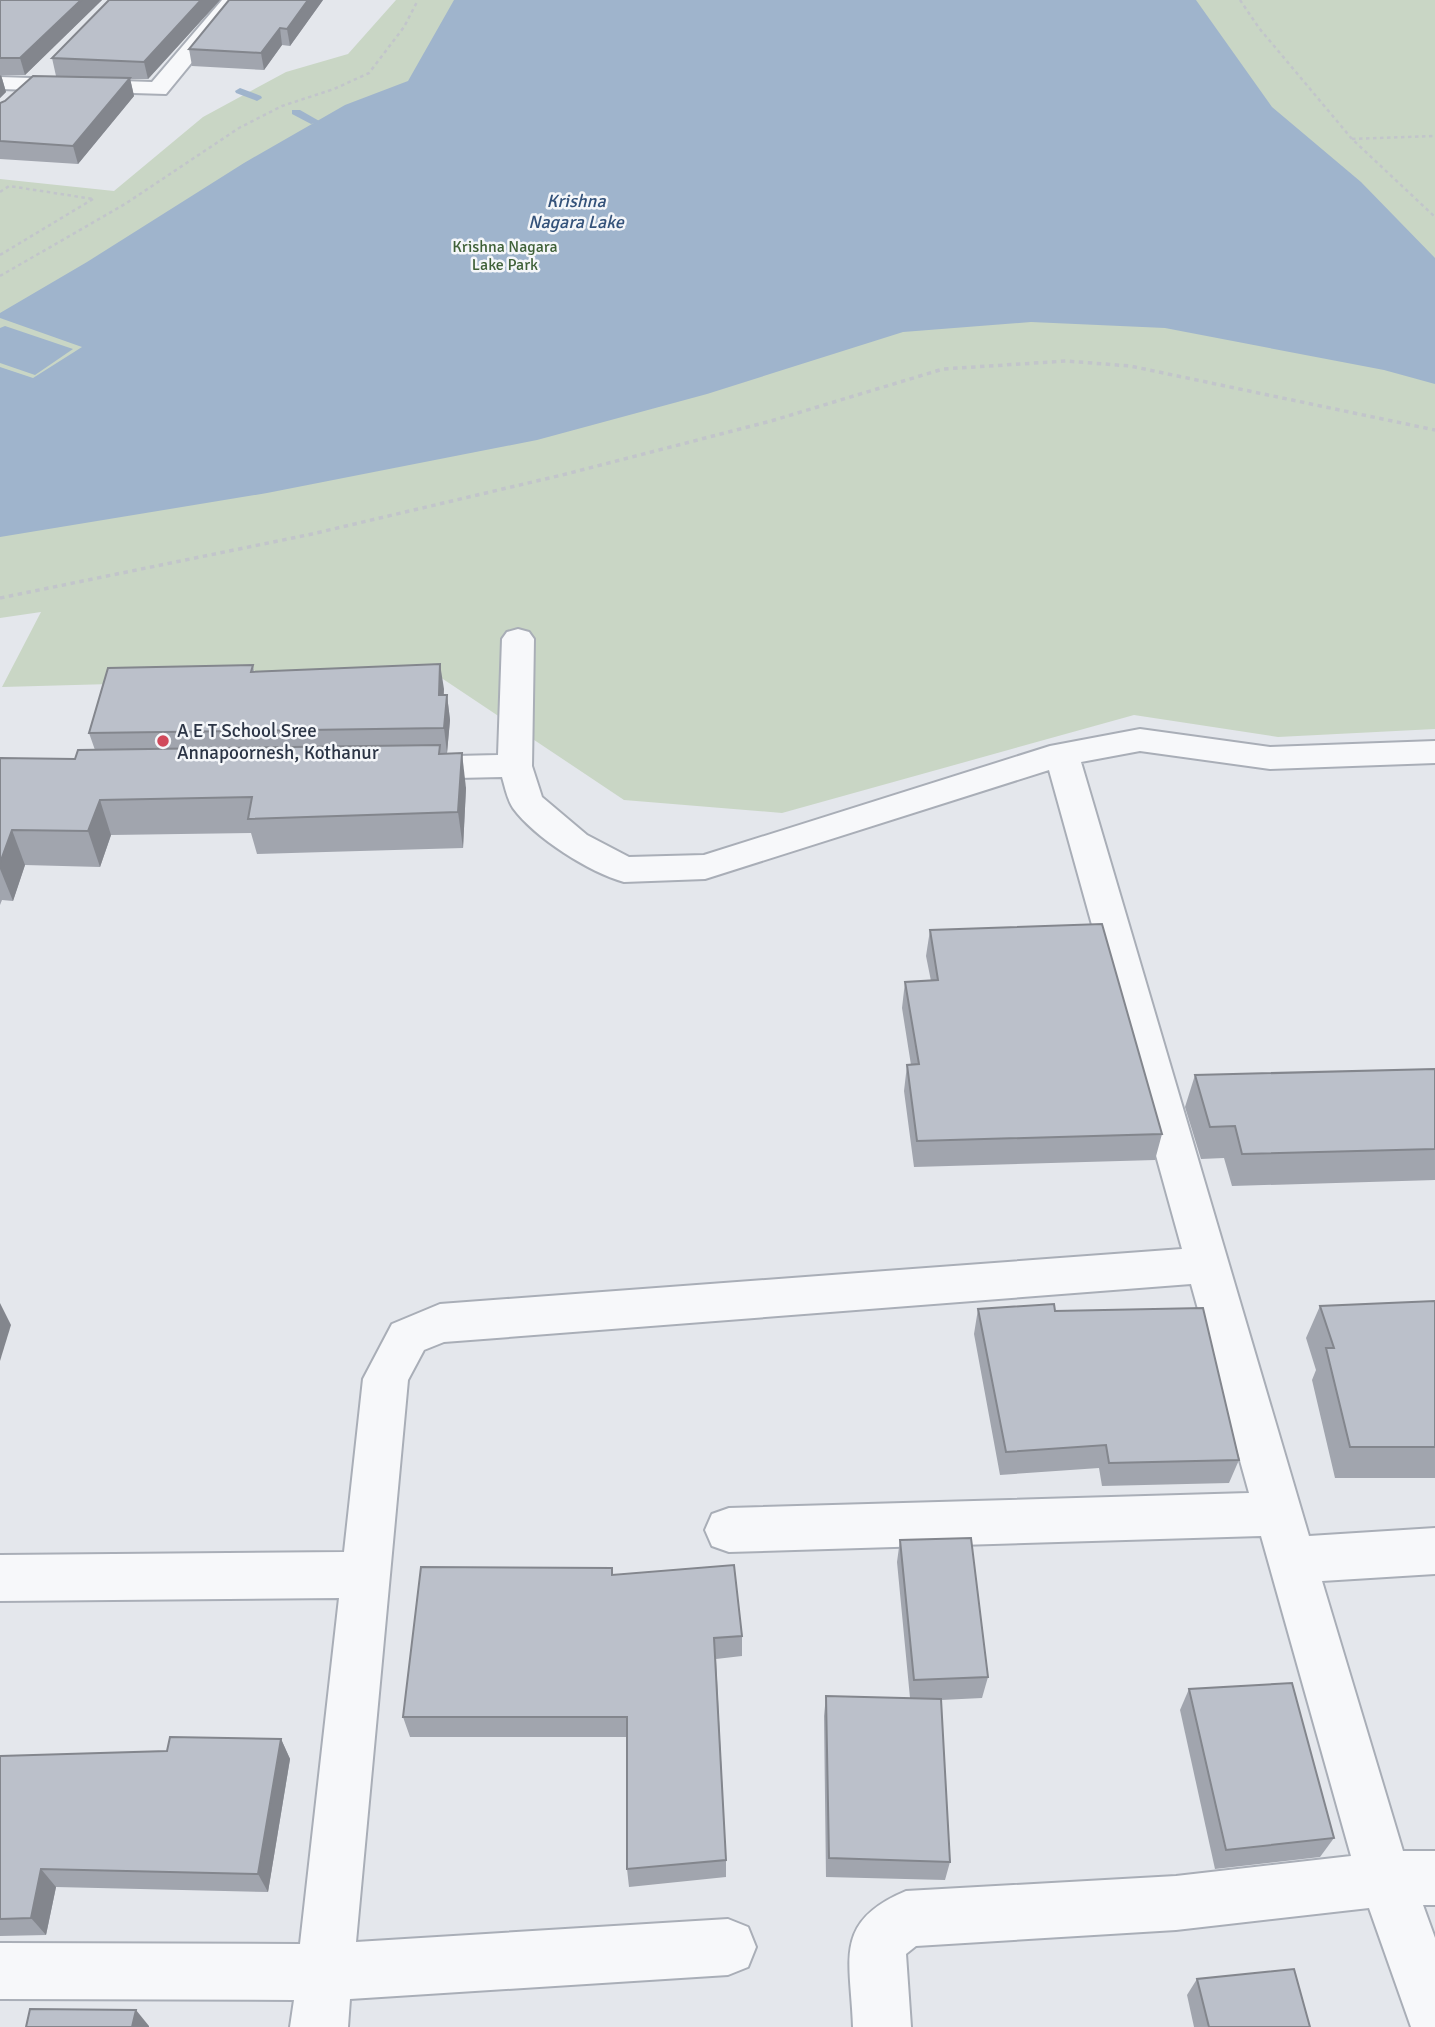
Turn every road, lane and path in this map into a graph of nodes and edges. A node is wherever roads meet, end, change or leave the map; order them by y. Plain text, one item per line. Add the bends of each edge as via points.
1 (233, 0) edge
2 (418, 0) edge
3 (1240, 0) edge
4 (51, 65) dead end
5 (0, 83) edge
6 (32, 84) junction
7 (8, 105) edge
8 (1435, 136) edge
9 (1352, 139) junction
10 (0, 192) edge
11 (1435, 217) edge
12 (0, 249) edge
13 (6, 251) junction
14 (0, 255) edge
15 (0, 276) edge
16 (1435, 430) edge
17 (0, 598) edge
18 (518, 639) dead end
19 (1062, 754) junction
20 (1432, 759) edge
21 (515, 766) junction
22 (376, 768) edge
23 (1209, 1265) junction
24 (1279, 1514) junction
25 (729, 1530) dead end
26 (1435, 1551) edge
27 (1292, 1560) junction
28 (366, 1575) junction
29 (0, 1578) edge
30 (1410, 1879) edge
31 (728, 1947) dead end
32 (0, 1971) edge
33 (326, 1972) junction
34 (1435, 2016) edge
35 (319, 2027) edge
36 (882, 2027) edge

1 - 6 street via 158,89
2 - 15 path via 369,73 282,106 239,128 125,204
3 - 9 path
4 - 6 street
5 - 6 street
6 - 7 street
8 - 9 path
9 - 11 path
10 - 13 path via 9,186 93,199
12 - 13 path
13 - 14 path
16 - 17 path via 1130,366 1066,360 943,369 771,421 562,475 312,534
18 - 21 street
19 - 20 street via 1140,740 1270,758
19 - 21 street via 705,867 624,870 574,844 527,802
19 - 23 street
21 - 22 street
23 - 24 street
23 - 28 street via 440,1323 408,1337 386,1379
24 - 25 street
24 - 27 street
26 - 27 street
27 - 30 street via 1366,1821
28 - 29 street
28 - 33 street
30 - 34 street
30 - 36 street via 1176,1903 906,1919 878,1941
31 - 33 street
32 - 33 street
33 - 35 street

